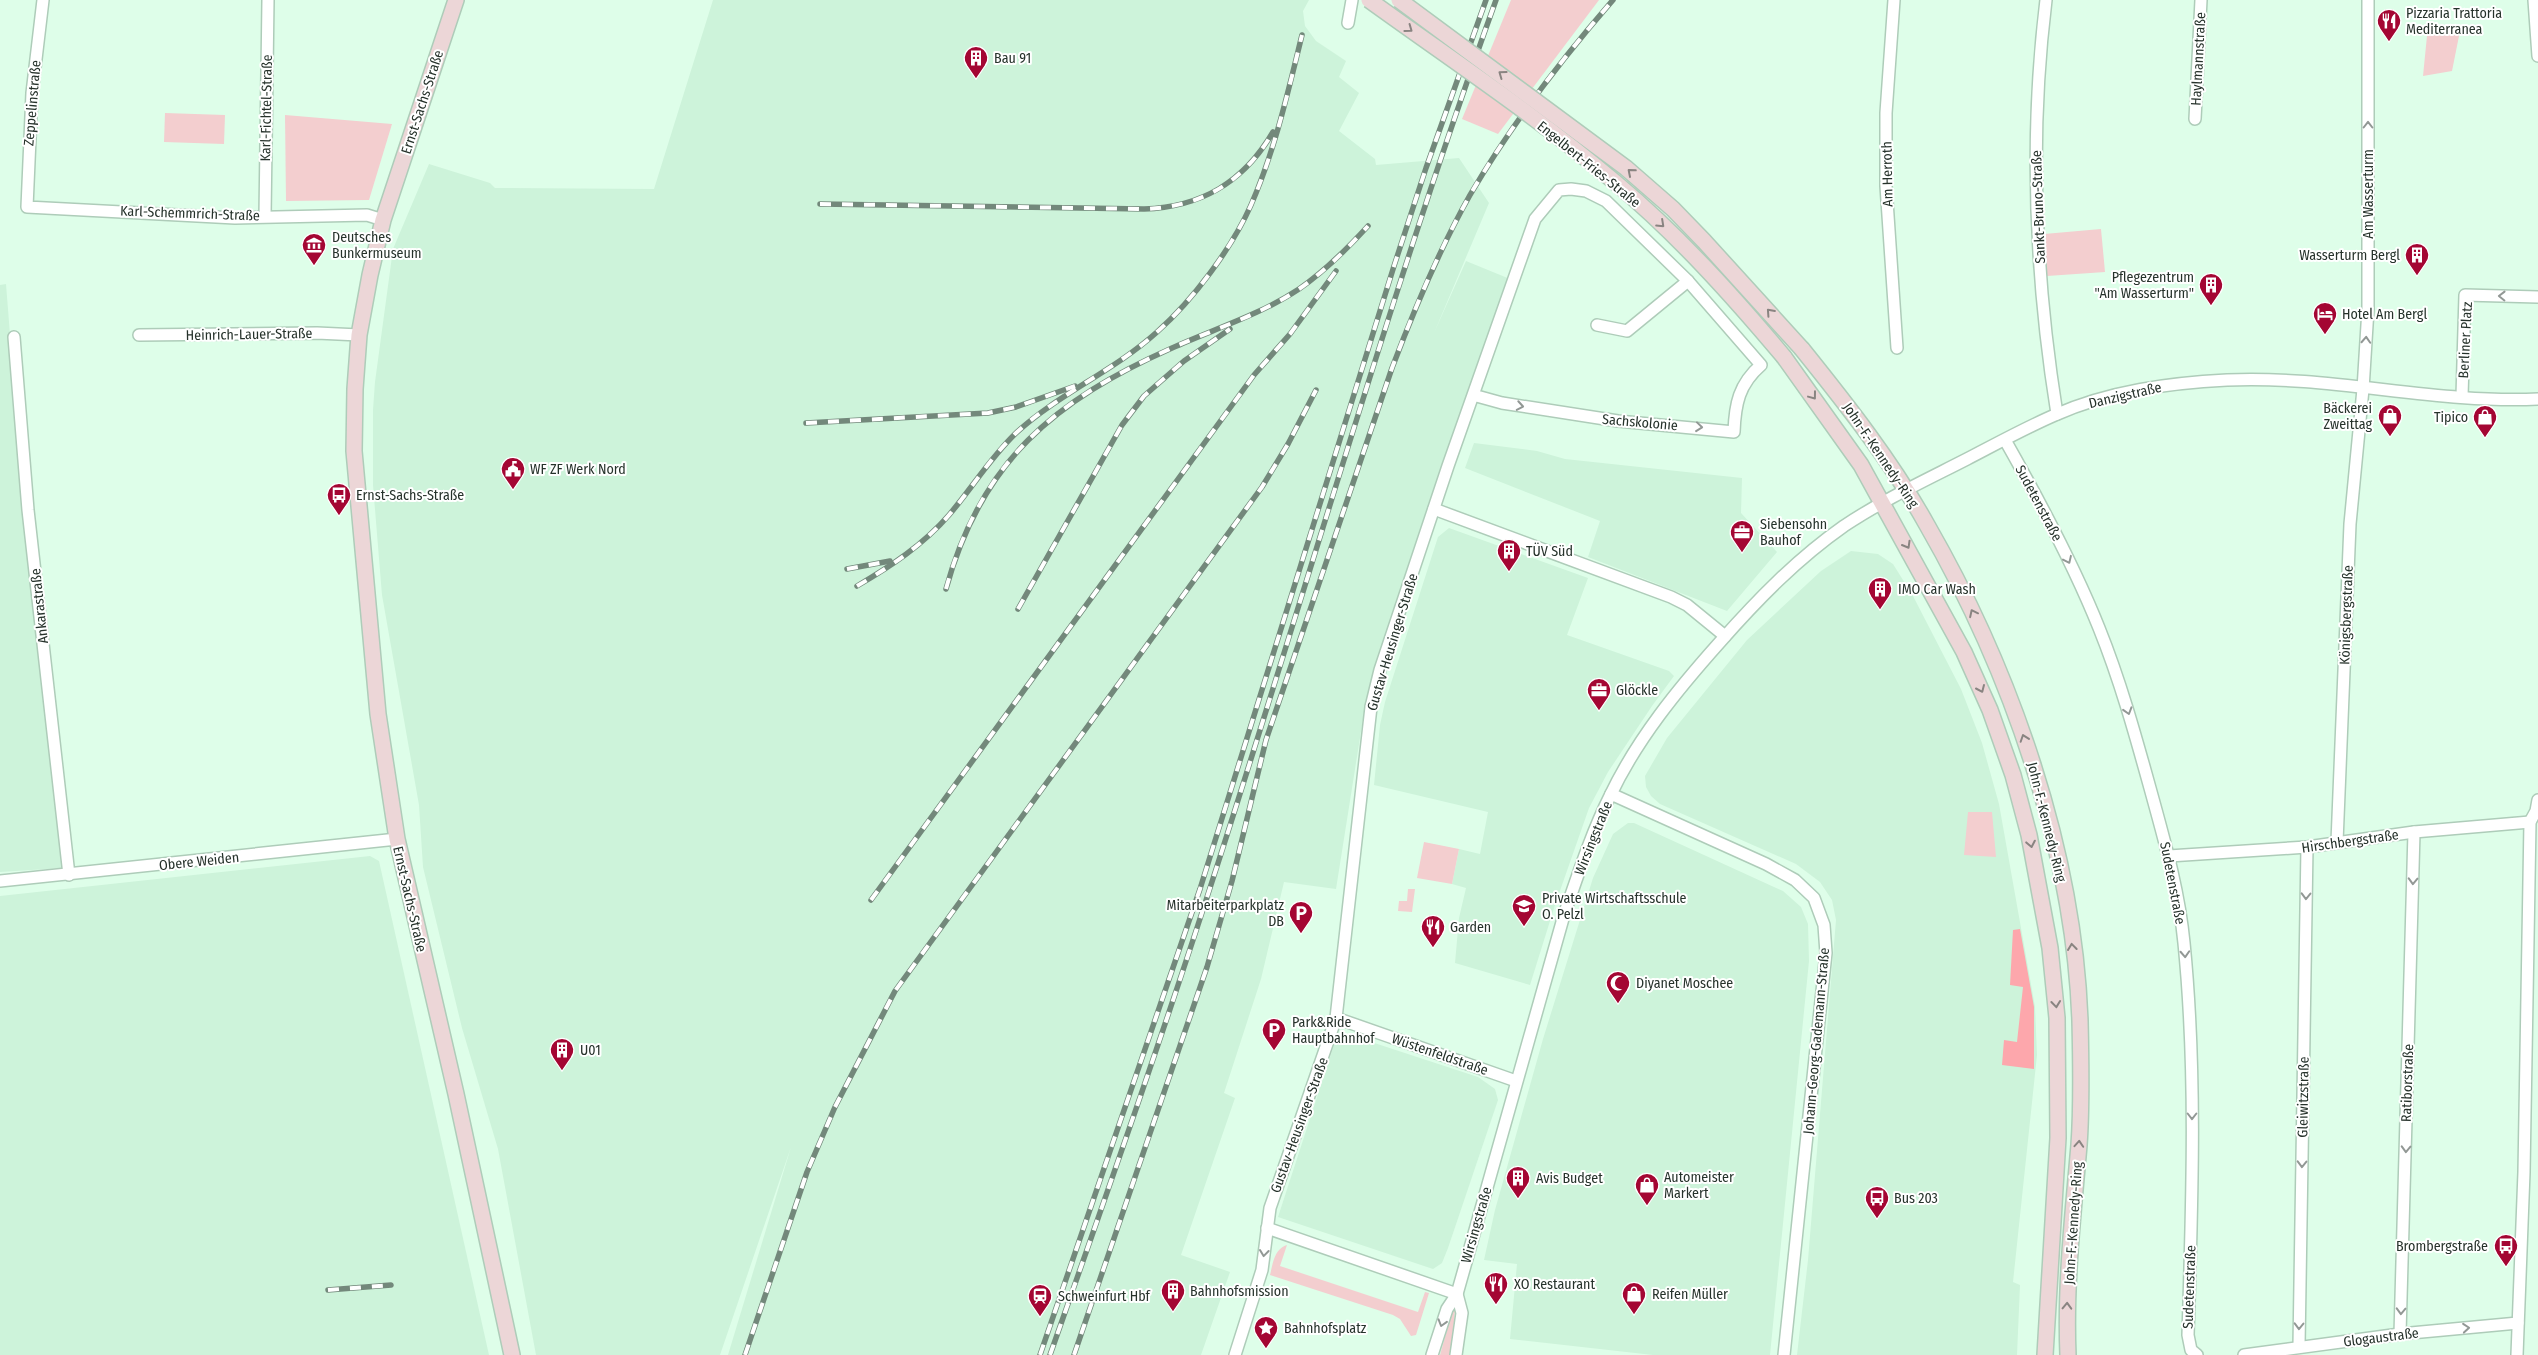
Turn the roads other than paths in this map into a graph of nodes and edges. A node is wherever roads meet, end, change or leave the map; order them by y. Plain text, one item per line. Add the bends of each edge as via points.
1 (43, 0) edge
2 (268, 0) edge
3 (456, 0) edge
4 (1352, 0) edge
5 (1369, 0) edge
6 (1399, 0) edge
7 (1894, 0) edge
8 (2046, 0) edge
9 (2201, 0) edge
10 (2368, 0) edge
11 (2534, 0) edge
12 (1348, 23) dead end
13 (2538, 56) edge
14 (2195, 119) dead end
15 (27, 207) joint
16 (265, 216) junction
17 (383, 220) junction
18 (1688, 281) junction
19 (2538, 296) edge
20 (1597, 325) dead end
21 (140, 335) dead end
22 (359, 335) junction
23 (14, 337) dead end
24 (1897, 348) dead end
25 (1802, 349) joint
26 (1784, 357) joint
27 (2364, 389) junction
28 (1473, 395) junction
29 (2462, 396) junction
30 (2538, 399) edge
31 (2057, 414) junction
32 (2005, 440) junction
33 (1906, 490) junction
34 (1883, 503) junction
35 (1434, 509) junction
36 (1725, 636) junction
37 (1611, 794) junction
38 (2537, 807) edge
39 (2530, 822) junction
40 (2414, 832) junction
41 (397, 840) junction
42 (2337, 842) junction
43 (2307, 847) junction
44 (2169, 856) junction
45 (69, 874) junction
46 (0, 881) edge
47 (1336, 1018) junction
48 (1516, 1081) junction
49 (1267, 1228) junction
50 (1457, 1294) junction
51 (2518, 1323) junction
52 (2400, 1334) junction
53 (2299, 1346) junction
54 (512, 1355) edge
55 (1235, 1355) edge
56 (1432, 1355) edge
57 (1456, 1355) edge
58 (1784, 1355) edge
59 (2044, 1355) edge
60 (2068, 1355) edge
61 (2197, 1355) edge
62 (2244, 1355) edge
63 (2516, 1355) edge

1 - 15 street, Zeppelinstraße via 32,93
2 - 16 street, Karl-Fichtel-Straße
3 - 17 main road, Ernst-Sachs-Straße
4 - 12 street
5 -> 26 main road, Engelbert-Fries-Straße, bridge via 1616,183 1690,251
25 -> 6 main road, Engelbert-Fries-Straße, bridge via 1673,209 1626,168
7 - 24 street, Am Herroth via 1887,95 1886,186
8 - 31 street, Sankt-Bruno-Straße via 2035,152 2041,280
9 - 14 street, Haylmannstraße
27 -> 10 street, Am Wasserturm via 2368,288
11 - 13 street
15 - 16 street, Karl-Schemmrich-Straße via 235,218
16 - 17 street, Karl-Schemmrich-Straße via 367,215
17 - 22 main road, Ernst-Sachs-Straße
18 - 20 street via 1627,331
18 - 28 street, Gustav-Heusinger-Straße via 1606,201 1586,191 1559,190 1535,219
28 -> 18 street, Sachskolonie via 1502,403 1618,421 1734,432 1735,404 1740,389 1761,366
19 -> 29 street, Berliner Platz via 2465,295
21 - 22 street, Heinrich-Lauer-Straße
22 - 41 main road, Ernst-Sachs-Straße via 354,451 378,714
23 - 45 street, Ankarastraße via 28,510
25 - 33 main road, John-F.-Kennedy-Ring via 1846,403
26 -> 34 main road, John-F.-Kennedy-Ring via 1861,465
27 - 29 street, Berliner Platz
27 - 31 street, Danzigstraße via 2228,380 2148,388
27 - 42 street, Königsbergstraße via 2350,524
28 - 35 street, Gustav-Heusinger-Straße
29 - 30 street, Berliner Platz
31 - 32 street, Danzigstraße
32 - 33 street, Danzigstraße
32 -> 44 street, Sudetenstraße via 2043,508 2099,627 2128,709
33 - 34 street, Wirsingstraße
60 -> 33 main road, John-F.-Kennedy-Ring via 2067,1295 2081,1078 2080,1017 2063,885 2049,820 2030,757 1994,657 1949,566
34 - 36 street, Wirsingstraße via 1844,526 1804,556
34 -> 59 main road, John-F.-Kennedy-Ring via 1960,644 1990,710 2013,775 2041,895 2058,1018 2059,1077
35 - 36 street via 1671,597 1687,605
35 - 47 street, Gustav-Heusinger-Straße via 1380,670 1371,707
36 - 37 street, Wirsingstraße via 1660,715
37 - 48 street, Wirsingstraße via 1564,915
37 - 58 street, Johann-Georg-Gademann-Straße via 1795,880 1814,898 1824,925 1826,953
38 - 39 street
39 - 40 street, Hirschbergstraße
39 - 51 street via 2530,946
40 - 42 street, Hirschbergstraße
40 -> 52 street, Ratiborstraße
41 - 45 street, Obere Weiden
41 - 54 main road, Ernst-Sachs-Straße
42 - 43 street, Hirschbergstraße
43 - 44 street, Hirschbergstraße
43 -> 53 street, Gleiwitzstraße
44 -> 61 street, Sudetenstraße via 2184,943 2192,1077 2188,1335 2191,1350
45 - 46 street, Obere Weiden
47 - 48 street, Wüstenfeldstraße
47 - 49 street, Gustav-Heusinger-Straße via 1274,1195
48 - 50 street, Wirsingstraße
49 - 50 street
49 -> 55 street via 1260,1276
50 -> 56 street via 1447,1309
50 - 57 street via 1462,1313
52 -> 51 street, Glogaustraße
51 - 63 street
52 - 53 street, Glogaustraße
53 - 62 street, Glogaustraße

